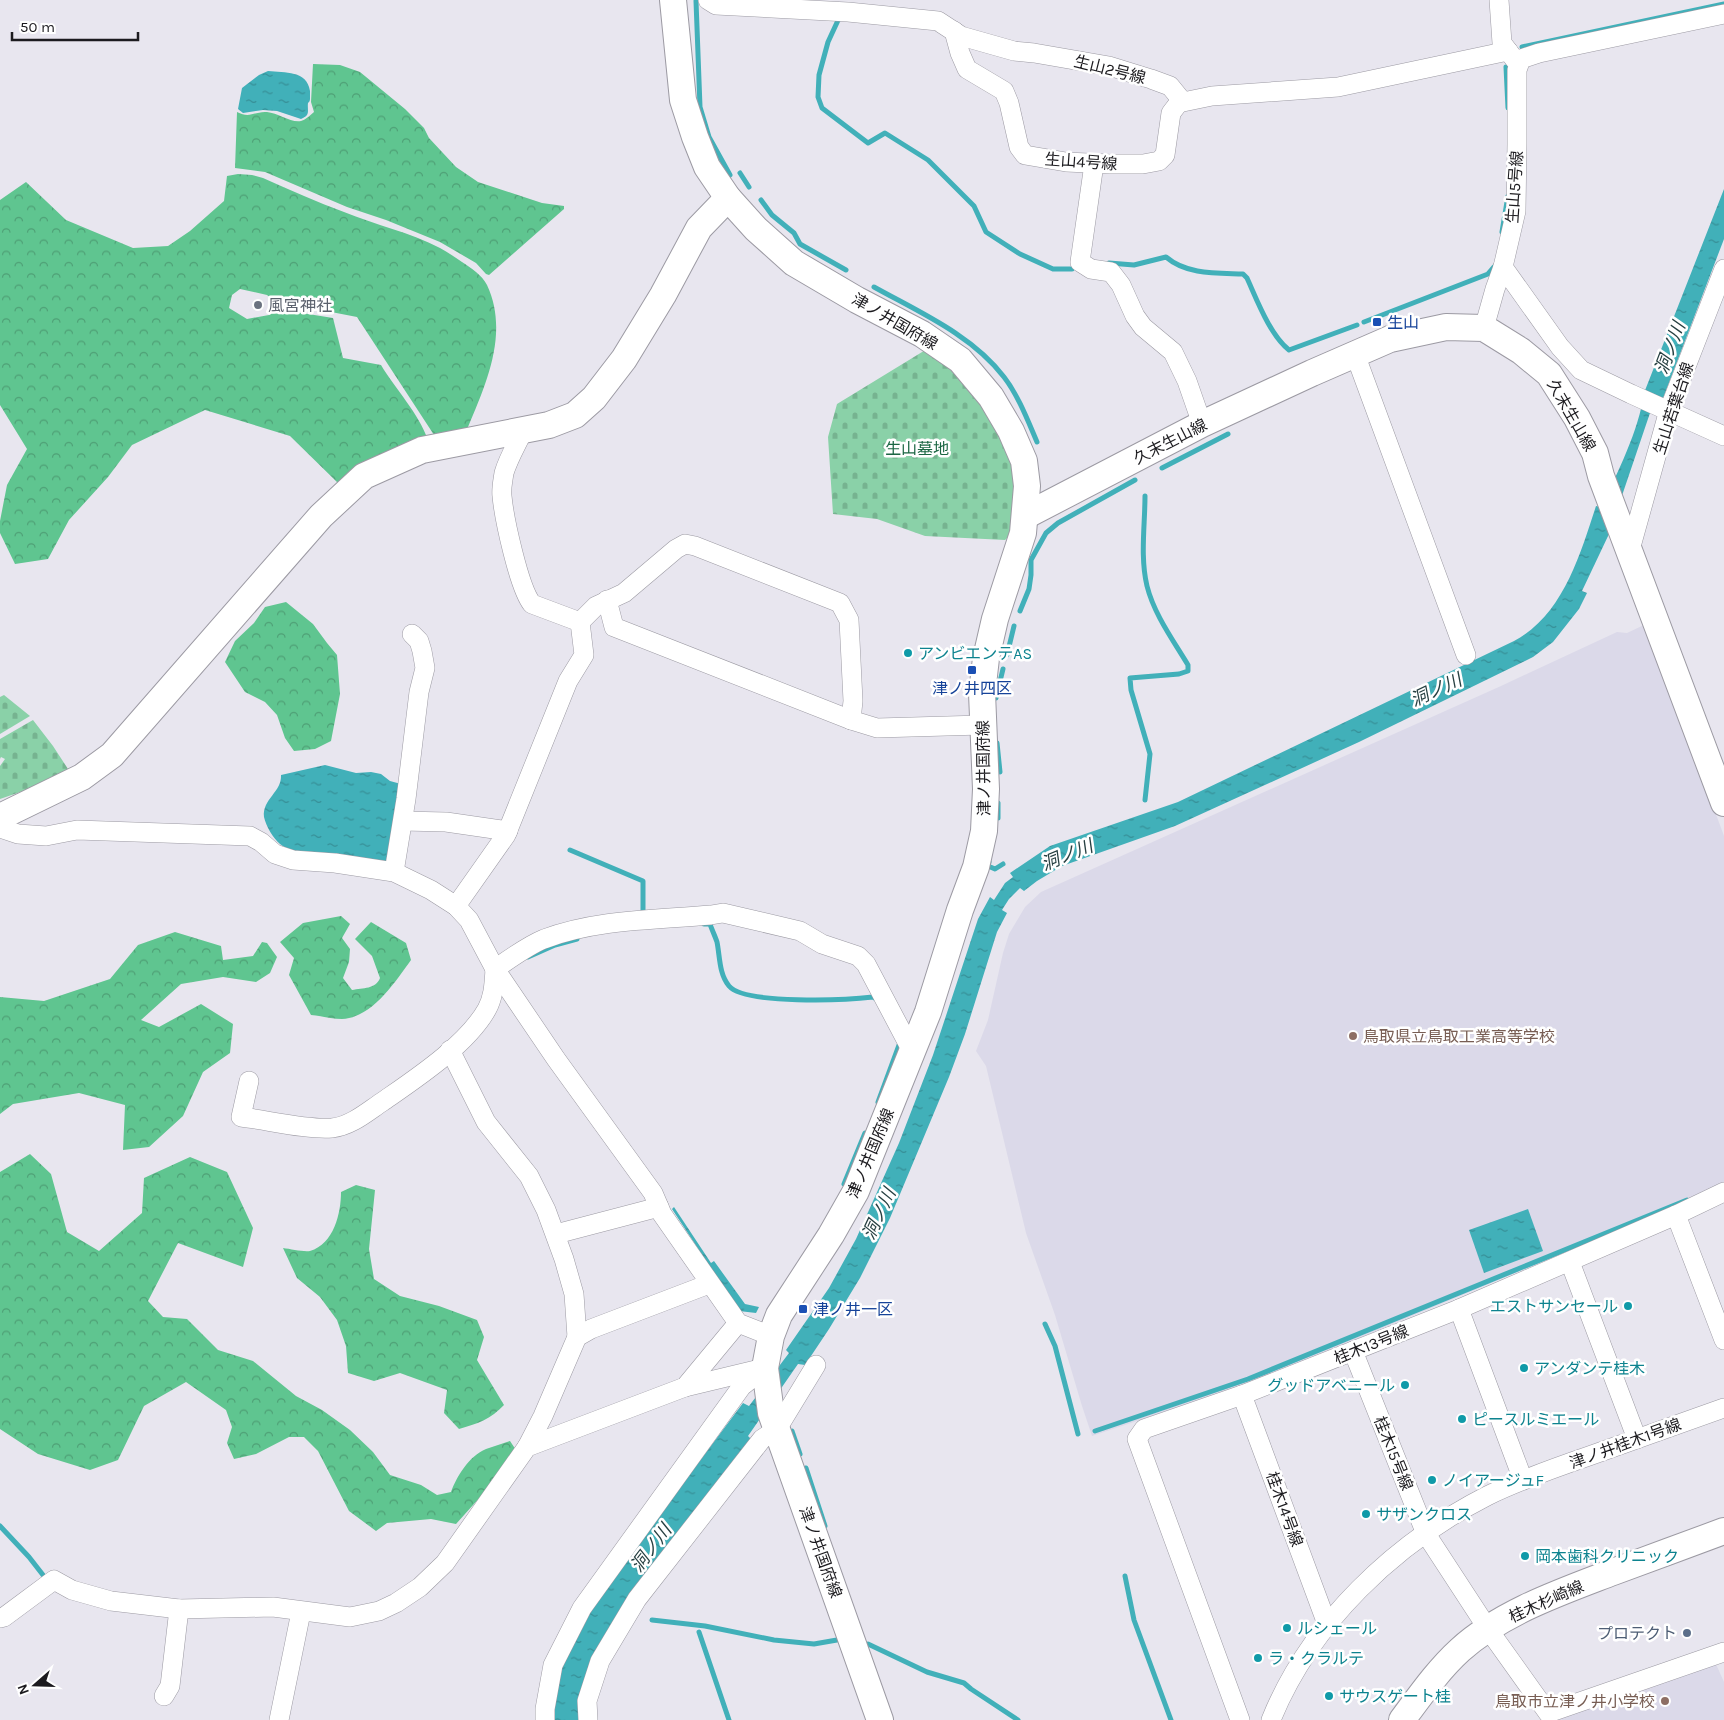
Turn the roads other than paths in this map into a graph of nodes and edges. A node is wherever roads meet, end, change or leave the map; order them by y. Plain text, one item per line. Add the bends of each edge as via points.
1 (673, 0) edge
2 (708, 0) edge
3 (1499, 0) edge
4 (1724, 14) edge
5 (954, 31) junction
6 (1514, 58) junction
7 (1181, 100) junction
8 (1094, 164) junction
9 (728, 198) junction
10 (1503, 267) junction
11 (1724, 269) edge
12 (1484, 328) junction
13 (1356, 354) junction
14 (1669, 410) junction
15 (1202, 424) junction
16 (523, 430) junction
17 (1724, 436) edge
18 (1025, 516) junction
19 (1630, 550) junction
20 (607, 600) junction
21 (580, 622) junction
22 (412, 634) dead end
23 (1466, 655) dead end
24 (851, 720) junction
25 (982, 725) junction
26 (1717, 762) edge
27 (1724, 803) edge
28 (0, 817) edge
29 (402, 821) junction
30 (0, 828) edge
31 (508, 831) junction
32 (394, 872) junction
33 (456, 906) junction
34 (495, 969) junction
35 (450, 1050) junction
36 (912, 1051) junction
37 (249, 1081) dead end
38 (1724, 1192) edge
39 (659, 1207) junction
40 (1676, 1215) junction
41 (556, 1234) junction
42 (1570, 1262) junction
43 (710, 1284) junction
44 (1718, 1307) edge
45 (1459, 1309) junction
46 (738, 1323) junction
47 (577, 1337) junction
48 (1724, 1340) edge
49 (1353, 1350) junction
50 (768, 1354) junction
51 (816, 1365) dead end
52 (685, 1387) junction
53 (1242, 1395) junction
54 (1724, 1408) edge
55 (774, 1421) junction
56 (1637, 1439) junction
57 (527, 1448) junction
58 (1523, 1480) junction
59 (1724, 1531) edge
60 (1426, 1534) junction
61 (179, 1610) junction
62 (300, 1612) junction
63 (0, 1618) edge
64 (1327, 1624) junction
65 (1488, 1629) junction
66 (1722, 1657) edge
67 (164, 1696) dead end
68 (279, 1720) edge
69 (545, 1720) edge
70 (588, 1720) edge
71 (880, 1720) edge
72 (1240, 1720) edge
73 (1271, 1720) edge
74 (1402, 1720) edge

1 - 9 street, 津ノ井国府線 via 684,100 707,167
2 - 5 street, 生山2号線 via 716,6 848,12 938,21
3 - 6 street via 1502,43
4 - 6 street
5 - 7 street, 生山2号線 via 961,36 1014,51 1110,66 1170,86
5 - 8 street, 生山4号線 via 967,68 1004,91 1019,146 1025,155
6 - 7 street via 1338,87
6 - 10 street, 生山5号線 via 1518,144 1516,211
7 - 8 street, 生山4号線 via 1171,113 1165,155 1159,161
8 - 15 street via 1080,262 1092,269 1112,272 1143,327 1173,352
9 - 16 street via 699,228 624,359 594,398 575,414 549,425
9 - 18 street, 津ノ井国府線 via 794,264 922,334 960,360 991,396 1024,461 1027,486
10 - 12 street, 生山5号線
10 - 14 street via 1560,347 1581,370
11 - 14 street, 生山若葉台線
12 - 13 street, 久末生山線 via 1446,327 1390,339
12 - 19 street, 久末生山線 via 1521,351 1549,374 1595,453
13 - 15 street, 久末生山線
13 - 23 street
14 - 17 street
14 - 19 street, 生山若葉台線
15 - 18 street, 久末生山線
16 - 21 street via 505,472 502,495 518,593 532,604
16 - 28 street via 422,450 364,476 321,516 112,755 82,777
18 - 25 street, 津ノ井国府線 via 1023,533 986,658
19 - 26 street, 久末生山線
20 - 21 street
20 - 24 street via 614,627
20 - 24 street via 624,593 685,544 756,568 840,603 849,620
21 - 31 street via 584,655 568,681
22 - 29 street via 419,642 425,668
24 - 25 street via 877,728
25 - 36 street, 津ノ井国府線 via 986,789 984,831 976,867
26 - 27 street, 久末生山線
29 - 31 street via 446,822
29 - 32 street
30 - 32 street via 18,834 46,836 77,830 250,836 274,854 293,860
31 - 33 street
32 - 33 street
33 - 34 street via 469,920
34 - 35 street via 493,995 486,1010 474,1028
34 - 36 street via 542,940 578,929 723,912 800,931 822,944 858,956 866,964
34 - 39 street via 653,1193
35 - 37 street via 411,1082 355,1120 333,1128 241,1117
35 - 41 street via 486,1122 529,1176
36 - 50 street, 津ノ井国府線 via 856,1191 779,1315
38 - 40 street, 桂木13号線
39 - 41 street
39 - 43 street
40 - 42 street, 桂木13号線
40 - 44 street
41 - 47 street via 574,1294
42 - 45 street, 桂木13号線
42 - 56 street
43 - 46 street
43 - 47 street
44 - 48 street
45 - 49 street, 桂木13号線
45 - 58 street
46 - 50 street
46 - 52 street
47 - 57 street
49 - 53 street, 桂木13号線
49 - 60 street, 桂木15号線
50 - 52 street
50 - 55 street, 津ノ井国府線
50 - 69 street via 582,1608 552,1665
51 - 55 street
52 - 57 street
53 - 64 street, 桂木14号線
53 - 72 street, 桂木13号線 via 1144,1428 1137,1438
54 - 56 street, 津ノ井桂木1号線
55 - 70 street via 637,1599 600,1661 587,1701
55 - 71 street, 津ノ井国府線
56 - 58 street, 津ノ井桂木1号線
57 - 62 street via 445,1563 420,1587 379,1611 350,1617
58 - 60 street, 津ノ井桂木1号線 via 1486,1497
59 - 65 street, 桂木杉崎線 via 1577,1586
60 - 64 street, 津ノ井桂木1号線 via 1359,1589
60 - 65 street, 桂木15号線
61 - 62 street via 273,1607
61 - 63 street via 111,1601 72,1590 54,1580
61 - 67 street via 170,1686
62 - 68 street
64 - 73 street, 津ノ井桂木1号線 via 1301,1661
65 - 66 street, 桂木15号線 via 1548,1713
65 - 74 street, 桂木杉崎線 via 1460,1650 1428,1684

